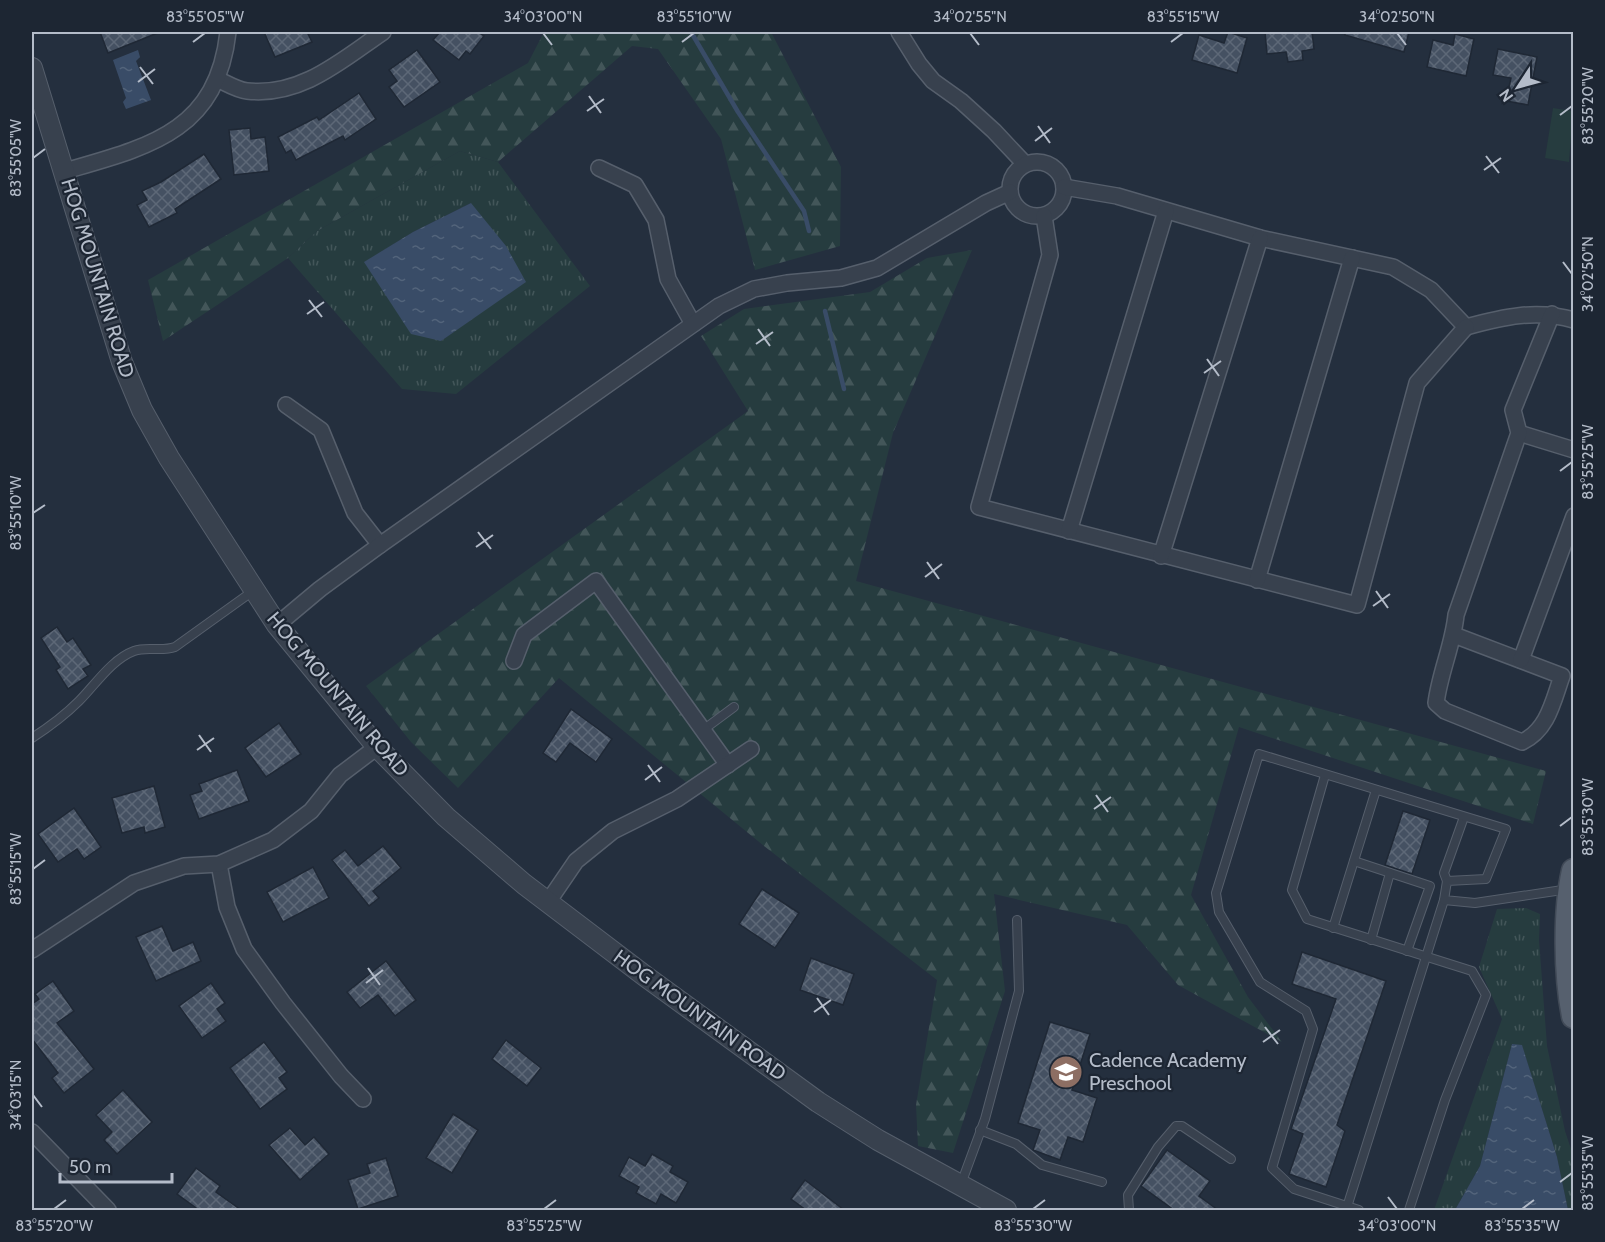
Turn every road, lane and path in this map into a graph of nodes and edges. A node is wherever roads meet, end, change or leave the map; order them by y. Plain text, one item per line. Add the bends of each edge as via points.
1 (228, 32) edge
2 (383, 32) edge
3 (899, 32) edge
4 (32, 68) edge
5 (217, 79) junction
6 (1025, 165) junction
7 (599, 168) dead end
8 (65, 171) junction
9 (1064, 187) junction
10 (1010, 192) junction
11 (1166, 211) junction
12 (1044, 216) junction
13 (1260, 238) junction
14 (1352, 258) junction
15 (1552, 314) junction
16 (1574, 320) edge
17 (693, 324) junction
18 (1466, 327) junction
19 (286, 405) dead end
20 (1519, 433) junction
21 (1574, 450) edge
22 (1574, 516) edge
23 (1069, 531) junction
24 (380, 545) junction
25 (1161, 556) junction
26 (1257, 580) junction
27 (254, 590) junction
28 (277, 625) junction
29 (1454, 635) junction
30 (1521, 660) junction
31 (514, 661) dead end
32 (734, 707) dead end
33 (703, 730) junction
34 (32, 738) edge
35 (377, 747) junction
36 (751, 749) dead end
37 (728, 765) junction
38 (1325, 775) junction
39 (1377, 790) junction
40 (1464, 817) junction
41 (1354, 861) junction
42 (219, 864) junction
43 (1390, 873) junction
44 (1572, 880) edge
45 (1448, 882) junction
46 (1430, 886) junction
47 (1445, 895) junction
48 (548, 902) junction
49 (1017, 920) dead end
50 (1333, 928) junction
51 (1371, 940) junction
52 (32, 951) edge
53 (1407, 951) junction
54 (1425, 957) junction
55 (1574, 1016) edge
56 (363, 1099) dead end
57 (980, 1131) junction
58 (32, 1132) edge
59 (1231, 1159) dead end
60 (1102, 1182) dead end
61 (960, 1185) junction
62 (1347, 1206) junction
63 (108, 1210) edge
64 (1006, 1210) edge
65 (1129, 1210) edge
66 (1359, 1210) edge
67 (1409, 1210) edge

1 - 5 street
2 - 5 street via 326,72 286,89 245,91
3 - 6 street via 933,81 962,101
4 - 8 street, HOG MOUNTAIN ROAD
5 - 8 street via 196,110 160,141
6 - 9 street via 1046,163 1060,174
6 - 10 street via 1014,173
7 - 17 street via 635,185 656,220 668,279
8 - 27 street, HOG MOUNTAIN ROAD via 122,362 142,411
9 - 11 street via 1117,196
9 - 12 street via 1062,201
10 - 12 street via 1022,213
10 - 17 street via 877,268 841,278 754,289
11 - 13 street
11 - 23 street
12 - 23 street via 1050,255 979,507
13 - 14 street
13 - 25 street
14 - 18 street via 1393,267 1431,290
14 - 26 street
15 - 16 street
15 - 18 street via 1514,315
15 - 20 street via 1513,410
17 - 24 street
18 - 26 street via 1417,383 1357,605
19 - 24 street via 321,430 355,513
20 - 21 street
20 - 29 street via 1456,615
22 - 30 street
23 - 25 street
24 - 28 street
25 - 26 street
27 - 28 street, HOG MOUNTAIN ROAD
27 - 34 lane via 175,647 165,651 135,650 122,658 81,699
28 - 35 street, HOG MOUNTAIN ROAD
29 - 30 street
29 - 30 street via 1439,676 1436,703 1445,711 1522,742 1543,727 1562,676
31 - 33 street via 524,635 596,581
32 - 33 lane
33 - 37 street
35 - 42 street via 340,775 310,811 273,840
35 - 48 street, HOG MOUNTAIN ROAD via 446,817
36 - 37 street
37 - 48 street via 677,799 613,831 576,861
38 - 39 lane
38 - 50 lane via 1292,890 1307,920
38 - 62 lane via 1259,754 1216,893 1219,912 1260,982 1306,1011 1313,1029 1272,1168 1294,1189
39 - 40 lane
39 - 41 lane
40 - 45 lane via 1444,873
40 - 45 lane via 1506,830 1486,879
41 - 43 lane
41 - 50 lane
42 - 52 street via 184,866 134,883
42 - 56 street via 227,907 244,949
43 - 46 lane
43 - 51 lane
44 - 47 lane via 1475,903
44 - 55 main road via 1569,991
45 - 47 lane
46 - 47 lane
46 - 53 lane
47 - 54 lane
48 - 61 street, HOG MOUNTAIN ROAD via 818,1102
49 - 57 lane via 1019,991
50 - 51 lane
51 - 53 lane
53 - 54 lane
54 - 62 lane
54 - 67 lane via 1472,971 1486,994 1445,1100
57 - 60 lane via 1016,1144 1042,1165
57 - 61 lane
58 - 63 street
59 - 65 lane via 1182,1126 1176,1126 1128,1195
61 - 64 street, HOG MOUNTAIN ROAD
62 - 66 lane

